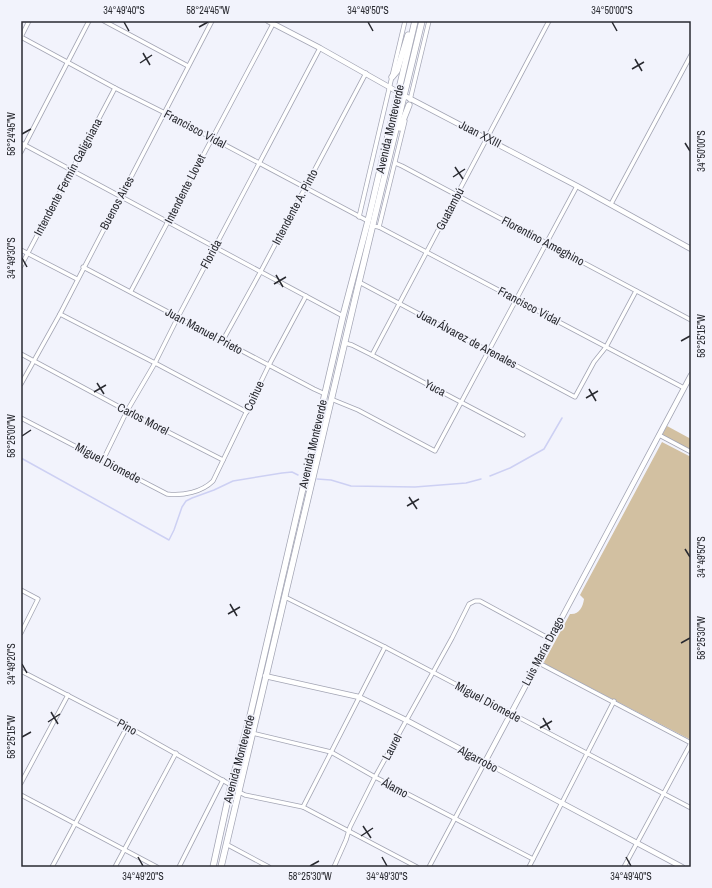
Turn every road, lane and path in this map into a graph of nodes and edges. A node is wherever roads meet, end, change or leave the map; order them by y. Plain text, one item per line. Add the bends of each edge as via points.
1 (29, 21) edge
2 (89, 21) edge
3 (104, 21) edge
4 (212, 21) edge
5 (268, 21) edge
6 (405, 21) edge
7 (415, 21) edge
8 (422, 21) edge
9 (429, 21) edge
10 (549, 21) edge
11 (273, 24) junction
12 (413, 28) junction
13 (21, 37) edge
14 (320, 48) junction
15 (691, 54) edge
16 (68, 62) junction
17 (188, 66) junction
18 (366, 73) junction
19 (392, 77) junction
20 (390, 87) junction
21 (115, 88) junction
22 (398, 92) junction
23 (408, 97) junction
24 (409, 105) junction
25 (165, 113) junction
26 (212, 138) junction
27 (488, 138) junction
28 (23, 144) edge
29 (391, 150) junction
30 (21, 152) edge
31 (259, 163) junction
32 (395, 163) junction
33 (72, 170) junction
34 (577, 186) junction
35 (305, 188) junction
36 (457, 195) junction
37 (120, 196) junction
38 (611, 204) junction
39 (359, 217) junction
40 (368, 221) junction
41 (168, 222) junction
42 (373, 226) junction
43 (379, 227) junction
44 (547, 242) junction
45 (215, 247) junction
46 (691, 249) edge
47 (21, 250) edge
48 (427, 252) junction
49 (28, 254) junction
50 (21, 266) edge
51 (83, 267) junction
52 (262, 271) junction
53 (77, 279) junction
54 (359, 282) junction
55 (131, 291) junction
56 (636, 291) junction
57 (306, 296) junction
58 (516, 300) junction
59 (400, 304) junction
60 (60, 314) junction
61 (343, 316) junction
62 (178, 317) junction
63 (691, 320) edge
64 (223, 340) junction
65 (345, 343) junction
66 (606, 347) junction
67 (489, 350) junction
68 (21, 354) edge
69 (372, 355) junction
70 (34, 361) junction
71 (155, 363) junction
72 (269, 365) junction
73 (691, 375) edge
74 (21, 384) edge
75 (684, 388) junction
76 (325, 394) junction
77 (331, 399) junction
78 (461, 402) junction
79 (127, 411) junction
80 (247, 412) junction
81 (21, 418) edge
82 (523, 435) dead end
83 (659, 435) junction
84 (691, 452) edge
85 (103, 460) junction
86 (223, 460) junction
87 (198, 491) joint
88 (21, 590) edge
89 (285, 597) junction
90 (22, 631) edge
91 (550, 639) junction
92 (384, 647) junction
93 (538, 662) junction
94 (21, 671) edge
95 (432, 672) junction
96 (265, 676) junction
97 (68, 695) junction
98 (359, 697) junction
99 (614, 702) junction
100 (510, 714) junction
101 (406, 720) junction
102 (127, 727) junction
103 (252, 733) junction
104 (691, 743) edge
105 (331, 752) junction
106 (176, 753) junction
107 (587, 753) junction
108 (485, 762) junction
109 (375, 777) junction
110 (223, 780) junction
111 (21, 783) edge
112 (231, 785) junction
113 (239, 792) junction
114 (664, 794) junction
115 (21, 796) edge
116 (560, 803) junction
117 (303, 807) junction
118 (691, 808) edge
119 (455, 819) junction
120 (75, 824) junction
121 (349, 832) junction
122 (637, 843) junction
123 (226, 844) junction
124 (124, 850) junction
125 (533, 859) junction
126 (52, 867) edge
127 (115, 867) edge
128 (157, 867) edge
129 (179, 867) edge
130 (213, 867) edge
131 (221, 867) edge
132 (269, 867) edge
133 (334, 867) edge
134 (417, 867) edge
135 (429, 867) edge
136 (529, 867) edge
137 (624, 867) edge
138 (682, 867) edge

1 - 13 street
2 - 16 street
3 - 17 street
4 - 17 street, Buenos Aires
5 - 11 street, Juan XXIII
6 - 19 street, Avenida Monteverde
7 - 12 main road, Avenida Monteverde
8 - 23 main road, Avenida Monteverde
9 - 23 street
10 - 27 street, Guatambú
11 - 14 street, Juan XXIII
11 - 26 street, Intendente Llovet
12 - 19 main road via 397,71
12 - 22 main road, Avenida Monteverde
13 - 16 street, Francisco Vidal
14 - 18 street, Juan XXIII
14 - 31 street, Florida
15 - 38 street
16 - 21 street, Francisco Vidal
16 - 28 street
17 - 25 street, Buenos Aires
18 - 20 street, Juan XXIII
18 - 35 street, Intendente A. Pinto
19 - 20 street, Avenida Monteverde
20 - 22 street, Juan XXIII
20 - 39 street, Avenida Monteverde
21 - 25 street, Francisco Vidal
21 - 33 street, Intendente Fermín Galigniana
22 - 23 street, Juan XXIII
22 - 40 main road, Avenida Monteverde
23 - 24 street
23 - 27 street, Juan XXIII
23 - 29 main road, Avenida Monteverde
24 - 29 main road
24 - 32 street
25 - 26 street, Francisco Vidal
25 - 37 street, Buenos Aires
26 - 31 street, Francisco Vidal
26 - 41 street, Intendente Llovet
27 - 34 street, Juan XXIII
27 - 36 street, Guatambú
28 - 30 street
28 - 33 street
29 - 42 main road, Avenida Monteverde
31 - 35 street, Francisco Vidal
31 - 45 street, Florida
32 - 36 street, Florentino Ameghino
32 - 43 street
33 - 37 street
33 - 49 street, Intendente Fermín Galigniana
34 - 38 street, Juan XXIII
34 - 44 street
35 - 39 street, Francisco Vidal
35 - 52 street, Intendente A. Pinto
36 - 44 street, Florentino Ameghino
36 - 48 street, Guatambú
37 - 41 street
37 - 51 street, Buenos Aires
38 - 46 street, Juan XXIII
39 - 40 street, Francisco Vidal
40 - 61 main road, Avenida Monteverde
41 - 45 street
41 - 55 street, Intendente Llovet
42 - 43 street, Francisco Vidal
42 - 54 main road, Avenida Monteverde
43 - 48 street, Francisco Vidal
44 - 56 street, Florentino Ameghino
44 - 58 street
45 - 52 street
45 - 62 street, Florida
47 - 49 street
48 - 58 street, Francisco Vidal
48 - 59 street, Guatambú
49 - 50 street, Intendente Fermín Galigniana
49 - 53 street
51 - 53 street, Buenos Aires
51 - 55 street, Juan Manuel Prieto
52 - 57 street
52 - 64 street, Intendente A. Pinto
53 - 60 street, Buenos Aires
54 - 59 street, Juan Álvarez de Arenales
54 - 65 main road, Avenida Monteverde
55 - 62 street, Juan Manuel Prieto
56 - 63 street, Florentino Ameghino
56 - 66 street
57 - 61 street
57 - 72 street, Coihue
58 - 66 street, Francisco Vidal
58 - 67 street
59 - 67 street, Juan Álvarez de Arenales
59 - 69 street, Guatambú
60 - 70 street, Buenos Aires
60 - 71 street
61 - 76 main road, Avenida Monteverde
62 - 64 street, Juan Manuel Prieto
62 - 71 street, Florida
64 - 72 street, Juan Manuel Prieto
65 - 69 street, Yuca
65 - 77 main road, Avenida Monteverde
66 - 67 street, Juan Álvarez de Arenales via 594,362 575,396
66 - 75 street, Francisco Vidal
67 - 78 street
68 - 70 street, Carlos Morel
69 - 78 street, Yuca
70 - 74 street, Buenos Aires
70 - 79 street, Carlos Morel
71 - 79 street, Florida
71 - 80 street
72 - 76 street, Juan Manuel Prieto
72 - 80 street, Coihue
73 - 75 street, Luis María Drago
75 - 83 street, Luis María Drago
76 - 112 main road, Avenida Monteverde via 250,716
77 - 78 street via 358,410 435,451
77 - 89 main road, Avenida Monteverde
78 - 82 street, Yuca
79 - 85 street, Florida
79 - 86 street, Carlos Morel
80 - 86 street, Coihue
81 - 85 street, Miguel Diomede
83 - 84 street
83 - 91 street, Luis María Drago
85 - 87 street, Miguel Diomede via 167,494
86 - 87 street, Coihue via 213,481
88 - 90 street via 38,599
89 - 92 street, Miguel Diomede
89 - 96 main road, Avenida Monteverde
91 - 93 street, Luis María Drago
91 - 95 street, Laurel via 480,601 475,601 468,604
92 - 95 street, Miguel Diomede
92 - 98 street
93 - 99 street
93 - 100 street, Luis María Drago
94 - 97 street, Pino
95 - 100 street, Miguel Diomede
95 - 101 street, Laurel
96 - 98 street, Algarrobo
96 - 103 main road, Avenida Monteverde
97 - 102 street, Pino
97 - 111 street
98 - 101 street, Algarrobo
98 - 105 street
99 - 104 street
99 - 107 street
100 - 107 street, Miguel Diomede
100 - 108 street, Luis María Drago
101 - 108 street, Algarrobo
101 - 109 street, Laurel
102 - 106 street, Pino
102 - 120 street
103 - 105 street, Álamo
103 - 113 main road, Avenida Monteverde
104 - 114 street
105 - 109 street, Álamo
105 - 117 street
106 - 110 street, Pino
106 - 124 street
107 - 114 street, Miguel Diomede
107 - 116 street
108 - 116 street, Algarrobo
108 - 119 street, Luis María Drago
109 - 119 street, Álamo
109 - 121 street, Laurel
110 - 112 street, Pino
110 - 129 street
112 - 113 street, Pino
112 - 130 main road, Avenida Monteverde
113 - 117 street
113 - 123 main road, Avenida Monteverde
114 - 118 street, Miguel Diomede
114 - 122 street
115 - 120 street
116 - 122 street, Algarrobo
116 - 125 street
117 - 121 street
119 - 125 street, Álamo
119 - 135 street, Luis María Drago
120 - 124 street
120 - 126 street
121 - 133 street, Laurel
121 - 134 street
122 - 137 street
122 - 138 street, Algarrobo
123 - 131 main road, Avenida Monteverde
123 - 132 street
124 - 127 street
124 - 128 street
125 - 136 street

